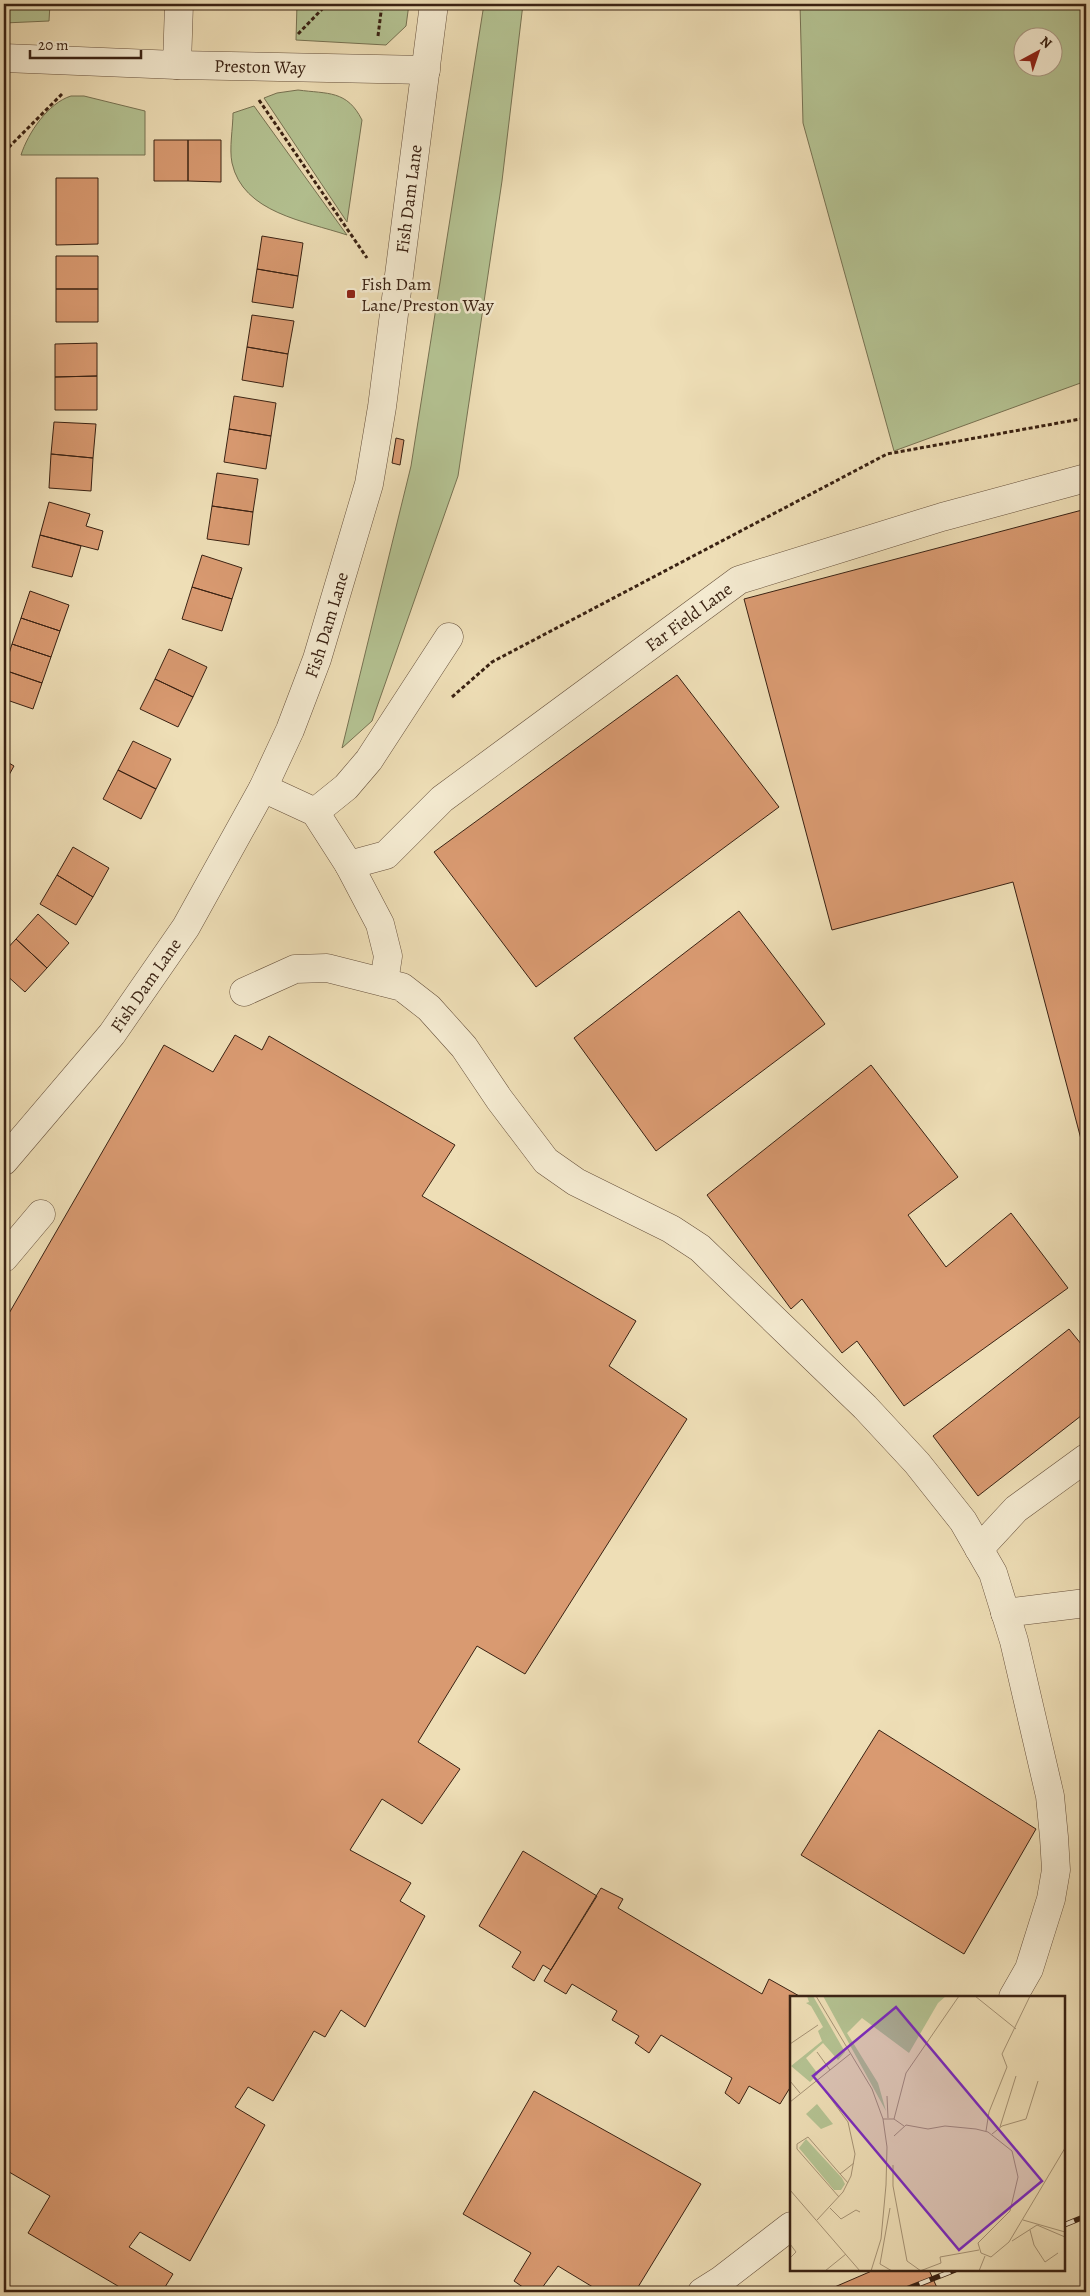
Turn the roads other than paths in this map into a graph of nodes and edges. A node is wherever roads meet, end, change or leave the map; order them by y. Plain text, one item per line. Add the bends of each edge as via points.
1 (179, 4) edge
2 (434, 4) edge
3 (4, 58) edge
4 (176, 66) junction
5 (426, 70) junction
6 (1086, 478) edge
7 (449, 637) dead end
8 (263, 788) junction
9 (314, 812) junction
10 (349, 865) junction
11 (384, 982) junction
12 (244, 992) dead end
13 (4, 1161) edge
14 (41, 1214) dead end
15 (4, 1258) edge
16 (1086, 1458) edge
17 (979, 1549) junction
18 (1086, 1603) edge
19 (1005, 1613) junction
20 (1014, 1996) edge
21 (790, 2227) edge
22 (702, 2292) edge

1 - 4 street
2 - 5 street, Fish Dam Lane
3 - 4 street, Preston Way
4 - 5 street, Preston Way
5 - 8 street, Fish Dam Lane via 369,484 317,659 290,730
6 - 10 street, Far Field Lane via 942,517 739,580 442,799 386,855
7 - 9 street via 369,760 346,787
8 - 9 street
8 - 13 street, Fish Dam Lane via 186,927 112,1034
9 - 10 street
10 - 11 street via 380,924 388,956
11 - 12 street via 327,968 295,969
11 - 17 street via 402,987 429,1008 464,1047 546,1161 576,1182 671,1229 700,1248 865,1407 917,1463 963,1521
14 - 15 street
16 - 17 street via 1016,1509
17 - 19 street via 993,1573
18 - 19 street
19 - 20 street via 1050,1796 1056,1870 1040,1937 1029,1969
21 - 22 street

